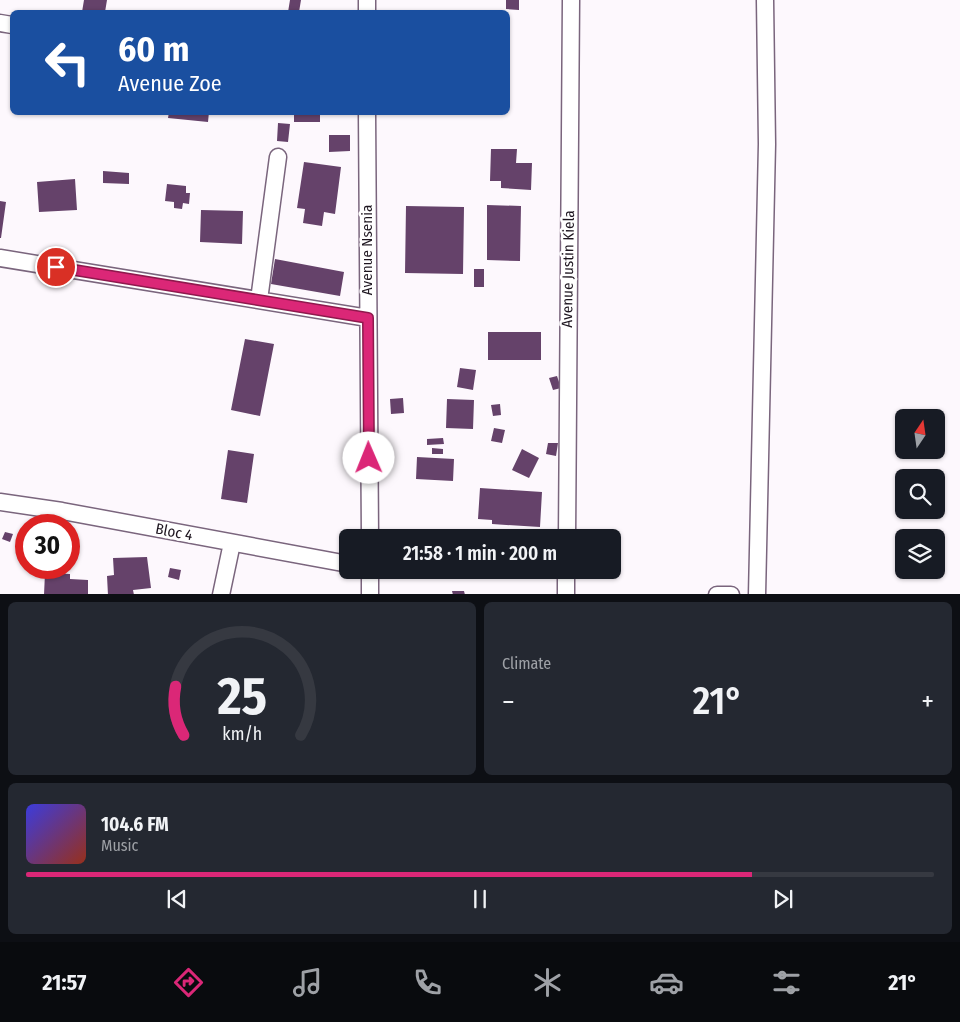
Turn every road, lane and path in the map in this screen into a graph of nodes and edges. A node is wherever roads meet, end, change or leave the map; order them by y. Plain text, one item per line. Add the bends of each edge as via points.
1 (571, 0) edge
2 (765, 0) edge
3 (367, 115) edge
4 (278, 157) dead end
5 (0, 258) edge
6 (259, 300) junction
7 (368, 318) junction
8 (0, 502) edge
9 (370, 529) edge
10 (566, 529) edge
11 (232, 543) junction
12 (339, 562) edge
13 (370, 579) edge
14 (566, 579) edge
15 (221, 594) edge
16 (370, 594) edge
17 (566, 594) edge
18 (717, 594) edge
19 (731, 594) edge
20 (757, 594) edge

1 - 10 street, Avenue Justin Kiela
2 - 20 street via 767,154
3 - 7 street, Avenue Nsenia
4 - 6 street
5 - 6 street
6 - 7 street
7 - 9 street, Avenue Nsenia
8 - 11 street, Bloc 4
11 - 12 street, Bloc 4
11 - 15 street
13 - 16 street
14 - 17 street
18 - 19 street

